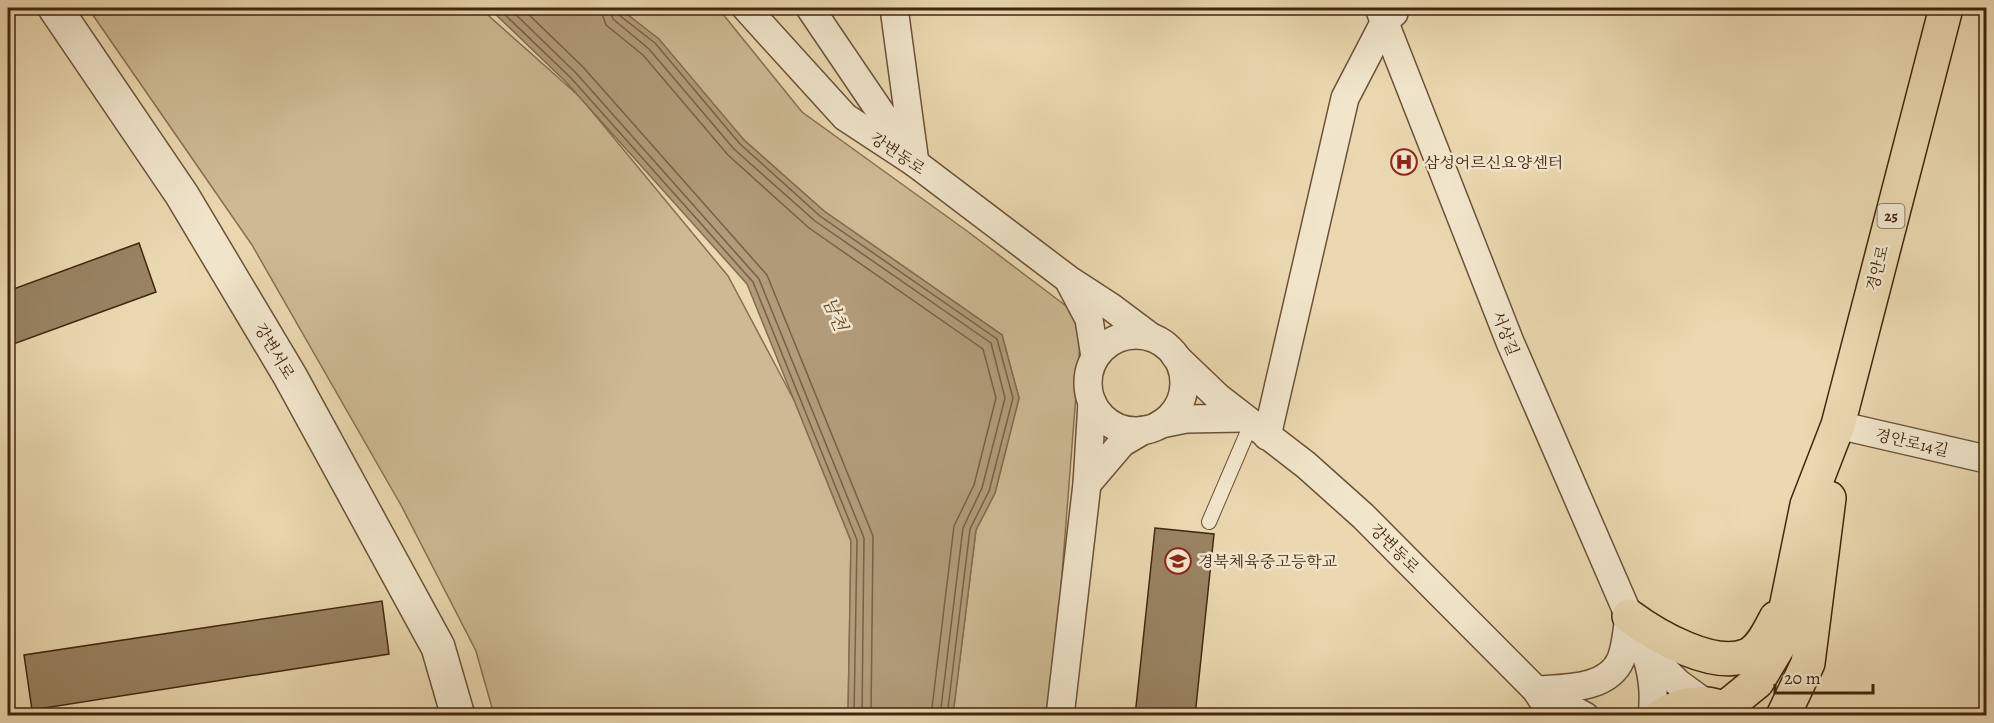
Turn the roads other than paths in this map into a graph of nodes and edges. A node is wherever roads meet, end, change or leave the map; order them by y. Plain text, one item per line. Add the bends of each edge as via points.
1 (55, 8) edge
2 (746, 8) edge
3 (810, 8) edge
4 (894, 8) edge
5 (1946, 8) edge
6 (1388, 12) edge
7 (915, 163) junction
8 (1068, 279) junction
9 (1151, 338) junction
10 (1175, 356) junction
11 (1095, 357) junction
12 (1092, 402) junction
13 (1838, 425) junction
14 (1254, 426) junction
15 (1153, 427) junction
16 (1986, 459) edge
17 (1087, 484) junction
18 (1209, 522) dead end
19 (1789, 596) junction
20 (1629, 616) junction
21 (1647, 652) junction
22 (1808, 663) junction
23 (1536, 690) junction
24 (1722, 709) edge
25 (458, 716) edge
26 (1060, 716) edge
27 (1553, 716) edge
28 (1585, 716) edge
29 (1652, 716) edge
30 (1660, 716) edge
31 (1783, 716) edge
32 (1797, 716) edge

1 - 25 street, 강변서로 via 182,195 290,376 438,647
2 - 7 street, 강변동로 via 845,117
3 - 7 street
4 - 7 street
5 - 13 main road, 경안로 / 25
6 - 14 street via 1345,98
6 - 20 street, 서상길 via 1509,342
7 - 8 street, 강변동로
8 - 9 street, 강변동로
8 - 11 street, 강변동로 via 1089,319
9 - 10 street, 강변동로
9 - 11 street via 1120,338
10 - 14 street, 강변동로
10 - 15 street via 1184,386 1180,402 1172,415
11 - 12 street, 강변동로 via 1088,379
12 - 15 street via 1100,416 1113,425 1128,431
12 - 17 street, 강변동로
13 - 16 street, 경안로14길
13 - 19 main road, 경안로 / 25 via 1807,505
13 - 22 main road, 경안로 / 25
14 - 15 street via 1186,419
14 - 18 lane
14 - 23 street, 강변동로 via 1306,465 1363,516
15 - 17 street via 1122,443
17 - 26 street, 강변동로
19 - 20 main road via 1757,649 1734,658 1714,657 1669,641
19 - 24 main road, 경안로 / 25 via 1778,647 1769,667 1758,682
20 - 21 street, 서상길
20 - 23 street via 1615,669 1589,684
21 - 24 street via 1678,683
21 - 29 street via 1653,684
22 - 31 main road, 경안로 / 25
22 - 32 main road, 25
23 - 27 street, 강변동로
23 - 28 street, 강변동로
24 - 30 main road, 경안로 / 25 via 1682,705

